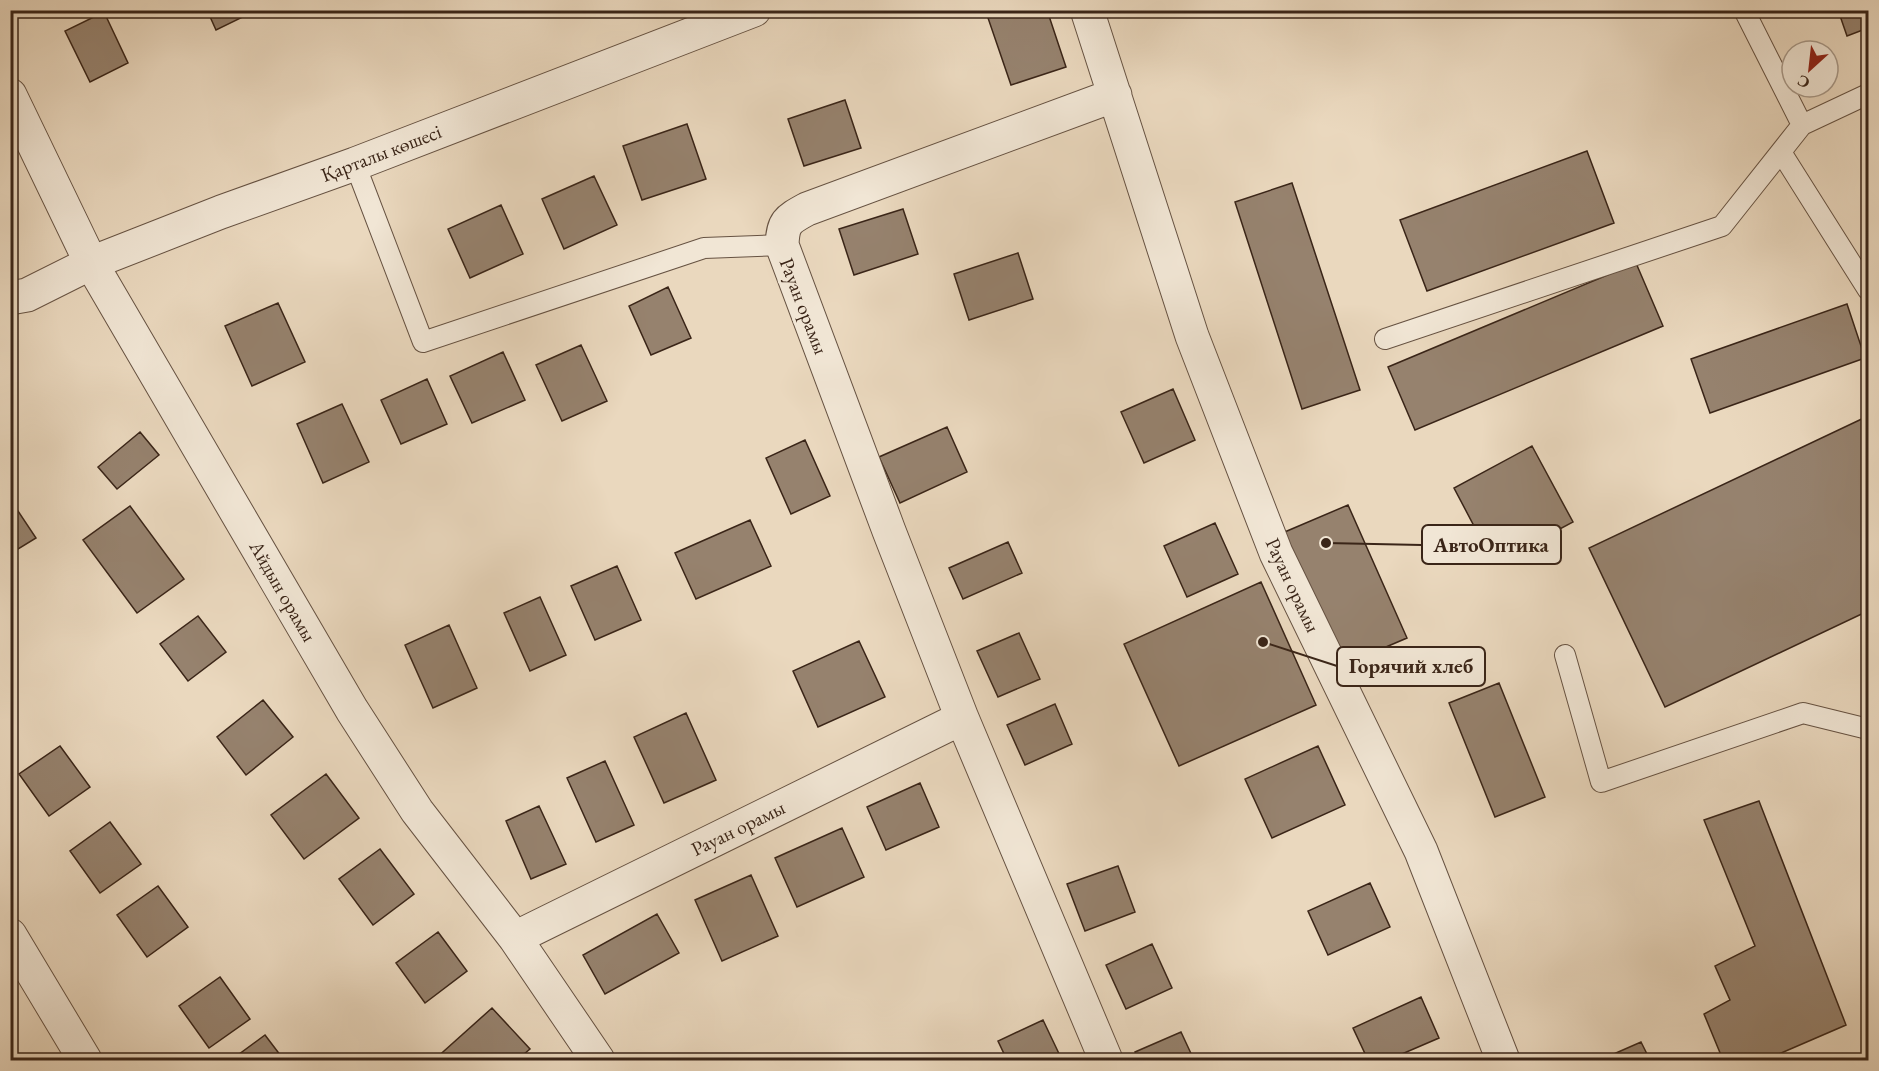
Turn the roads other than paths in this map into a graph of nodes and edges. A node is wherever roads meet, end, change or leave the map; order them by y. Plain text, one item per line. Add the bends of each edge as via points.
1 (753, 10) edge
2 (1087, 10) edge
3 (1744, 10) edge
4 (1869, 94) edge
5 (10, 95) edge
6 (1115, 95) junction
7 (1802, 125) junction
8 (1781, 152) junction
9 (355, 164) junction
10 (782, 245) junction
11 (91, 263) junction
12 (1869, 290) edge
13 (16, 301) edge
14 (1385, 339) dead end
15 (1565, 655) dead end
16 (962, 718) junction
17 (1869, 729) edge
18 (10, 935) edge
19 (515, 938) junction
20 (85, 1060) edge
21 (598, 1060) edge
22 (1106, 1060) edge
23 (1503, 1060) edge

1 - 9 street, Қарталы көшесі
2 - 6 street, Рауан орамы
3 - 7 lane
4 - 7 lane
5 - 11 street, Айдын орамы
6 - 10 street, Рауан орамы via 807,209 791,218 782,230
6 - 23 street, Рауан орамы via 1192,336 1276,554 1421,852
7 - 8 lane
8 - 12 lane
8 - 14 lane via 1722,226
9 - 10 lane via 423,342 704,248
9 - 11 street, Қарталы көшесі
10 - 16 street, Рауан орамы
11 - 13 street, Қарталы көшесі
11 - 19 street, Айдын орамы via 352,710 417,811
15 - 17 lane via 1601,782 1803,713
16 - 19 street, Рауан орамы
16 - 22 street, Рауан орамы
18 - 20 street
19 - 21 street, Айдын орамы

